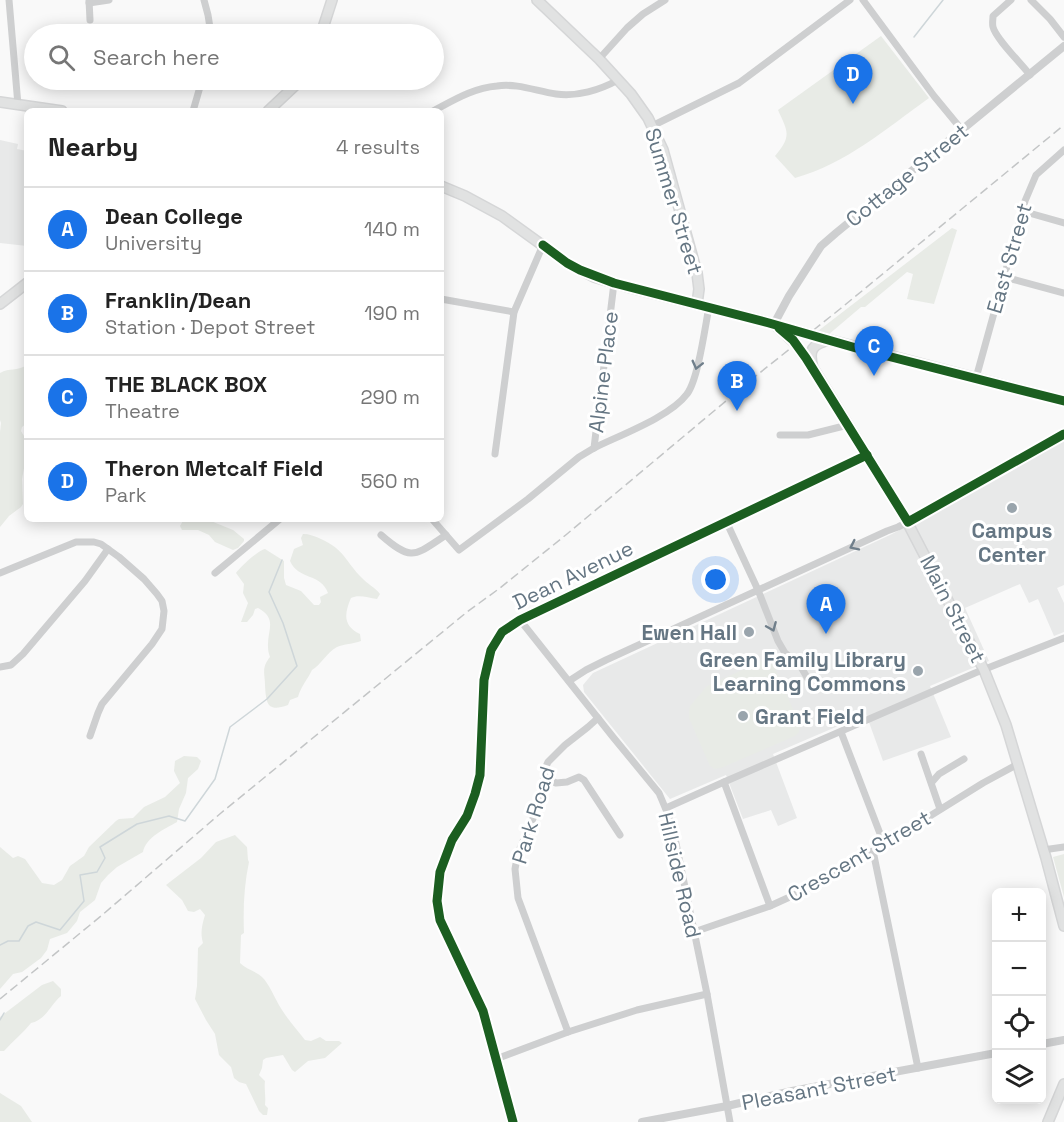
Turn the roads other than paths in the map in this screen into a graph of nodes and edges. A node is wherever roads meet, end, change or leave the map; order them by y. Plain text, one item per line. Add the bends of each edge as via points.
1 (9, 0) edge
2 (109, 0) edge
3 (204, 0) edge
4 (332, 0) edge
5 (537, 0) edge
6 (665, 0) edge
7 (850, 0) edge
8 (862, 0) edge
9 (1011, 0) edge
10 (1031, 0) edge
11 (89, 1) edge
12 (90, 20) dead end
13 (209, 24) edge
14 (324, 24) edge
15 (1064, 37) edge
16 (1064, 46) edge
17 (599, 59) junction
18 (1030, 75) junction
19 (618, 80) junction
20 (199, 90) edge
21 (290, 90) edge
22 (0, 102) edge
23 (18, 105) junction
24 (40, 108) edge
25 (194, 108) edge
26 (271, 108) edge
27 (439, 108) edge
28 (652, 126) junction
29 (962, 130) junction
30 (1064, 150) edge
31 (444, 187) edge
32 (1022, 211) junction
33 (1064, 223) edge
34 (543, 245) junction
35 (1004, 277) junction
36 (614, 283) junction
37 (24, 285) edge
38 (1064, 293) edge
39 (444, 300) edge
40 (0, 304) edge
41 (697, 304) junction
42 (709, 308) junction
43 (514, 312) junction
44 (774, 324) junction
45 (830, 340) junction
46 (813, 368) junction
47 (976, 378) junction
48 (1062, 402) edge
49 (848, 425) junction
50 (1064, 434) edge
51 (780, 435) dead end
52 (594, 448) junction
53 (495, 454) dead end
54 (867, 455) junction
55 (726, 521) junction
56 (276, 522) edge
57 (435, 522) edge
58 (908, 522) junction
59 (381, 535) dead end
60 (446, 535) junction
61 (108, 549) junction
62 (0, 573) edge
63 (214, 573) dead end
64 (758, 590) junction
65 (520, 620) junction
66 (1064, 638) edge
67 (0, 667) edge
68 (984, 670) junction
69 (569, 681) junction
70 (812, 686) dead end
71 (598, 718) junction
72 (841, 732) junction
73 (90, 736) dead end
74 (921, 754) dead end
75 (964, 759) dead end
76 (1018, 764) junction
77 (544, 777) junction
78 (724, 782) junction
79 (932, 782) junction
80 (666, 808) junction
81 (940, 809) junction
82 (620, 835) dead end
83 (884, 844) junction
84 (1064, 847) edge
85 (1043, 850) junction
86 (873, 851) junction
87 (770, 906) junction
88 (1064, 926) edge
89 (694, 933) junction
90 (707, 994) junction
91 (568, 1032) junction
92 (1064, 1040) edge
93 (1046, 1043) edge
94 (992, 1054) edge
95 (496, 1059) junction
96 (918, 1068) junction
97 (1064, 1084) edge
98 (727, 1106) junction
99 (513, 1122) edge
100 (642, 1122) edge
101 (730, 1122) edge
102 (1048, 1122) edge

1 - 23 street
2 - 11 street
3 - 13 street
4 - 14 main road
5 - 17 main road, Summer Street
6 - 17 street via 627,28
7 - 28 street via 739,83
8 - 29 street
9 - 18 street via 993,16 993,28
10 - 15 street
11 - 12 street
16 - 18 street, Cottage Street
17 - 19 main road, Summer Street
18 - 29 street, Cottage Street
19 - 27 street via 604,88 569,94 499,85 470,92
19 - 28 main road, Summer Street
20 - 25 street
21 - 26 main road
22 - 23 main road
23 - 24 main road
28 - 41 main road, Summer Street via 663,150 698,273
29 - 44 street, Cottage Street via 821,246
30 - 32 street, East Street via 1036,175
31 - 34 main road via 502,216
32 - 33 street
32 - 35 street, East Street
34 - 36 main road via 580,270
34 - 43 street
35 - 38 street
35 - 47 street, East Street
36 - 41 main road
36 - 52 street, Alpine Place
37 - 40 main road
39 - 43 street
41 - 42 main road
42 - 44 main road
42 -> 52 street via 697,368 687,394 653,420
43 - 53 street
44 - 45 main road, bridge
44 - 46 main road, Main Street, bridge via 795,343
45 - 46 main road, bridge via 812,350
45 - 47 main road
46 - 49 main road, Main Street
47 - 48 main road
49 - 51 street via 808,435
49 - 54 main road, Main Street
50 - 58 main road
52 - 60 street, Alpine Place via 459,550
54 - 55 street, Dean Avenue
54 - 58 main road, Main Street
55 - 64 street
55 - 65 street, Dean Avenue
56 - 63 street
57 - 60 street
58 -> 64 street
58 - 68 main road, Main Street
59 - 60 street via 409,554
61 - 62 street via 94,542 76,542
61 - 67 street via 23,654 10,665
61 - 73 street via 157,594 164,619 157,638 102,704
64 - 69 street
64 -> 70 street via 778,641
65 - 69 street, Hillside Road
65 - 95 street, Dean Avenue via 502,632 490,654 484,680 480,775 468,812 440,872 437,892 440,920 483,1011
66 - 68 street
68 - 72 street
68 - 76 main road, Main Street
69 - 71 street, Hillside Road
71 - 77 street, Park Road via 552,757
71 - 80 street, Hillside Road via 659,793
72 - 78 street
72 - 83 street
74 - 79 street
75 - 79 street
76 - 81 street, Crescent Street
76 - 85 main road, Main Street
77 - 82 street via 556,783 579,777 584,780
77 - 91 street, Park Road via 544,793 515,869 518,898
78 - 80 street
78 - 87 street
79 - 81 street
80 - 89 street, Hillside Road
81 - 83 street, Crescent Street
83 - 86 street, Crescent Street
84 - 85 street
85 - 88 main road, Main Street
86 - 87 street, Crescent Street via 826,880
86 - 96 street
87 - 89 street, Crescent Street
89 - 90 street, Hillside Road
90 - 91 street
90 - 98 street, Hillside Road
91 - 95 street
92 - 93 street
94 - 96 street, Pleasant Street
95 - 99 street, Dean Avenue
96 - 98 street, Pleasant Street
97 - 102 main road
98 - 100 street, Pleasant Street
98 - 101 street, Hillside Road

